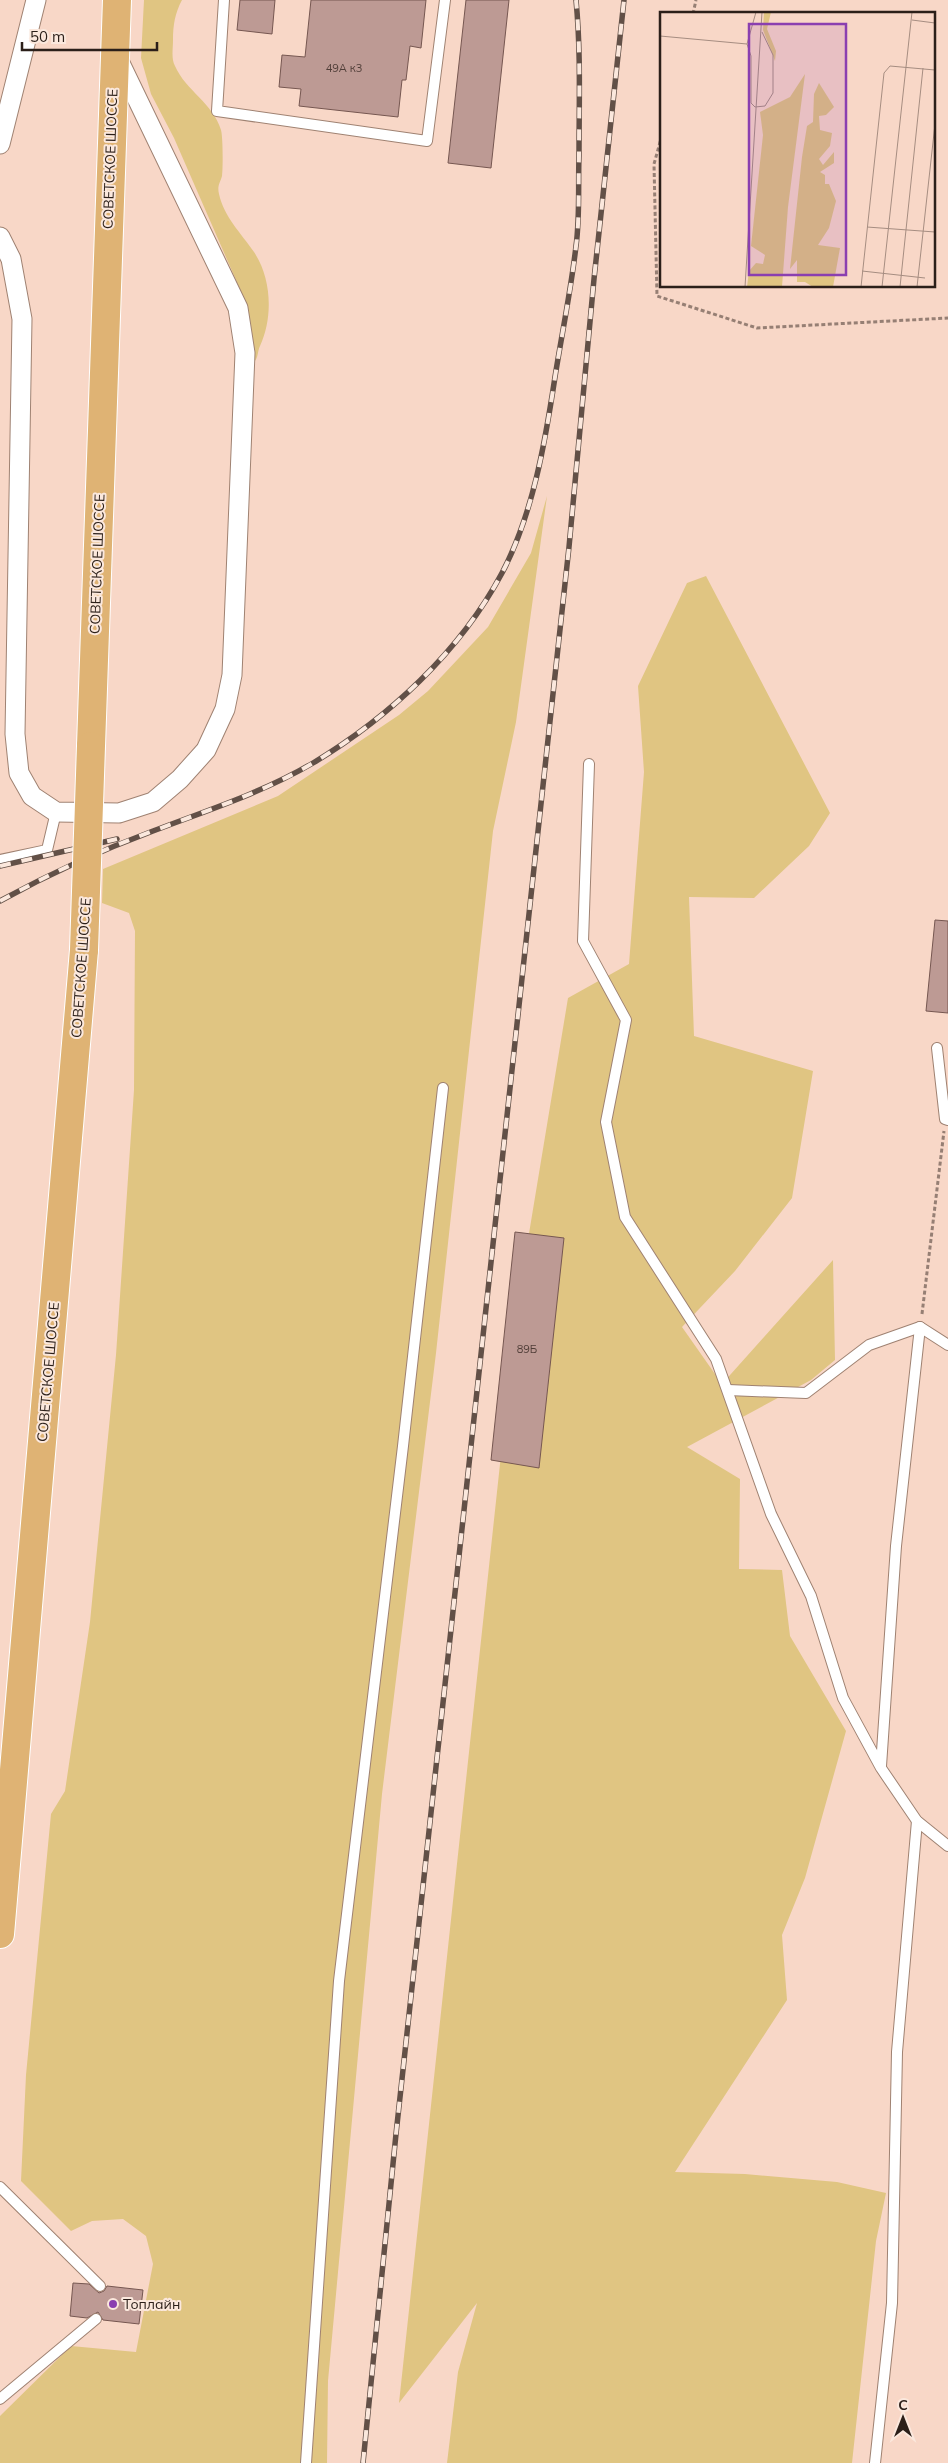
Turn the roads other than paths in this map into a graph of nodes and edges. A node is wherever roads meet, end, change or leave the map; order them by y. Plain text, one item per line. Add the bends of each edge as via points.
1 (36, 0) edge
2 (117, 0) edge
3 (224, 0) edge
4 (445, 0) edge
5 (114, 51) junction
6 (0, 144) edge
7 (0, 237) edge
8 (590, 764) dead end
9 (56, 812) junction
10 (0, 860) edge
11 (937, 1048) dead end
12 (443, 1088) dead end
13 (947, 1119) edge
14 (920, 1326) junction
15 (948, 1345) edge
16 (728, 1390) junction
17 (881, 1768) junction
18 (917, 1821) junction
19 (948, 1846) edge
20 (0, 1934) edge
21 (0, 2187) edge
22 (100, 2286) dead end
23 (96, 2319) dead end
24 (0, 2399) edge
25 (306, 2463) edge
26 (875, 2463) edge

1 - 6 street
2 - 5 main road, СОВЕТСКОЕ ШОССЕ
3 - 4 lane via 217,111 427,141
5 - 9 street via 238,308 245,353 232,675 225,709 206,750 153,802 119,813
5 - 20 main road, СОВЕТСКОЕ ШОССЕ, bridge via 84,950
7 - 9 street via 10,259 22,319 15,734 19,773 32,796
8 - 16 lane via 583,941 626,1020 606,1122 625,1217 716,1359
9 - 10 lane via 47,850
11 - 13 lane
12 - 25 lane via 404,1446 339,1981
14 - 15 lane
14 - 16 lane via 869,1345 806,1393
14 - 17 lane via 896,1546
16 - 17 lane via 771,1514 811,1596 843,1698
17 - 18 lane
18 - 19 lane
18 - 26 lane via 897,2052 892,2303
21 - 22 lane
23 - 24 lane

